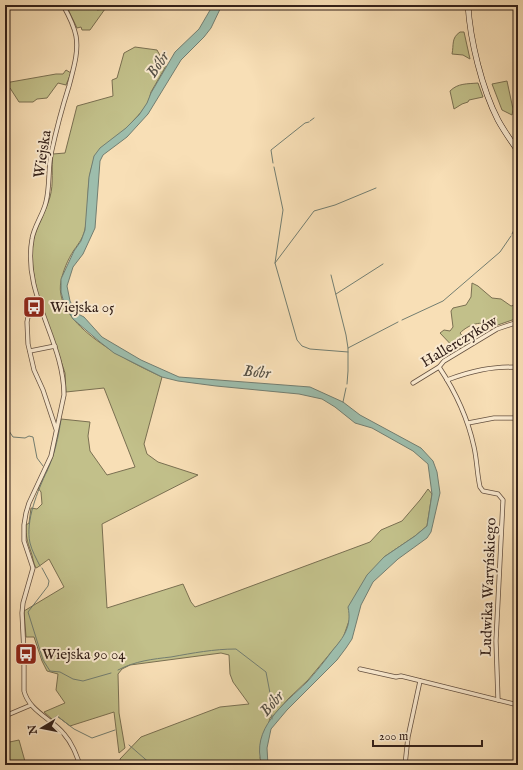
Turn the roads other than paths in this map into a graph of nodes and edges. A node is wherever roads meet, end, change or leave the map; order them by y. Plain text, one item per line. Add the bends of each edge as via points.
1 (63, 5) edge
2 (468, 5) edge
3 (518, 151) edge
4 (40, 308) junction
5 (518, 322) edge
6 (54, 346) junction
7 (30, 351) junction
8 (439, 367) junction
9 (518, 367) edge
10 (447, 380) junction
11 (413, 383) dead end
12 (518, 418) edge
13 (468, 423) junction
14 (56, 429) junction
15 (360, 669) dead end
16 (420, 681) junction
17 (498, 700) junction
18 (31, 705) junction
19 (518, 705) edge
20 (5, 716) edge
21 (80, 765) edge
22 (405, 765) edge

1 - 4 street, Wiejska via 76,35 75,64 52,150 46,204 30,248 34,292
2 - 3 main road via 475,53 491,104 503,129
4 - 6 street, Wiejska
4 - 7 street, Wiejska via 32,311 28,317
5 - 8 street, Hallerczyków via 498,329 444,361
6 - 7 street
6 - 14 street, Wiejska via 64,384
7 - 14 street, Wiejska via 34,370
8 - 10 street
8 - 11 street, Hallerczyków
9 - 10 street via 479,369
10 - 13 street
12 - 13 street via 494,418
13 - 17 street, Ludwika Waryńskiego via 481,490 498,494 503,503 496,641
14 - 18 street, Wiejska via 51,456 29,503 24,525 24,541 33,568 22,613 24,691
15 - 16 street
16 - 17 street
16 - 22 street via 408,736
17 - 19 street
18 - 20 street
18 - 21 street via 64,734 72,745

